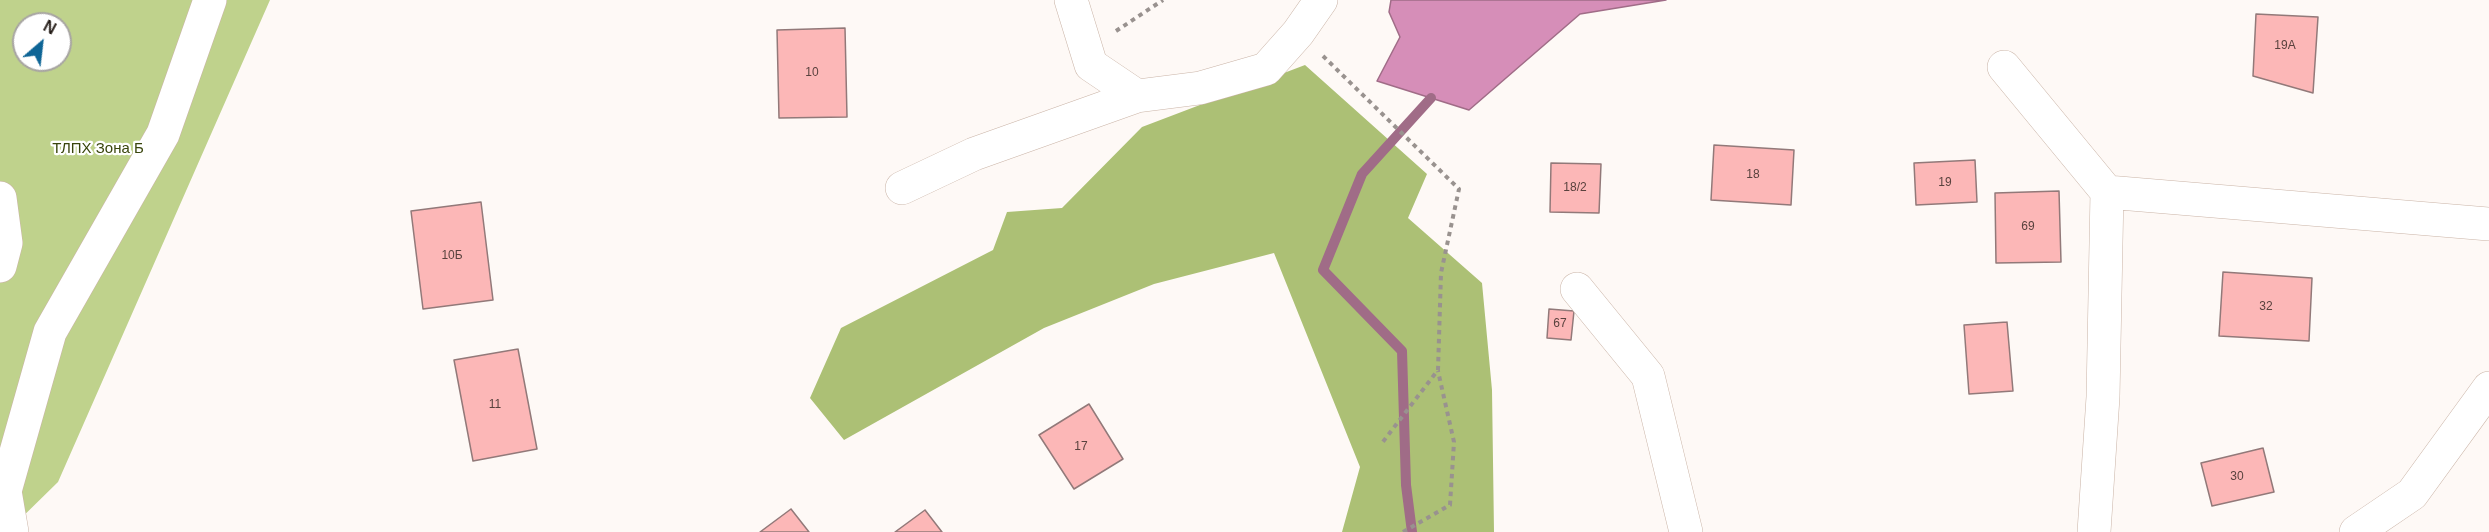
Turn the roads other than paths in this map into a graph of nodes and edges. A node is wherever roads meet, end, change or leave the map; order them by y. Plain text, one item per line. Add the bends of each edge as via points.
1 (210, 0) edge
2 (1071, 0) edge
3 (1321, 0) edge
4 (2004, 67) dead end
5 (1137, 96) junction
6 (902, 188) dead end
7 (2107, 192) junction
8 (0, 198) edge
9 (2489, 224) edge
10 (0, 266) edge
11 (1577, 289) dead end
12 (2489, 388) edge
13 (2, 492) edge
14 (12, 532) edge
15 (1686, 532) edge
16 (2094, 532) edge
17 (2356, 532) edge

1 - 13 street via 163,134 50,332
2 - 5 street via 1091,64
3 - 5 street via 1299,33 1266,69 1200,88
4 - 7 street
5 - 6 street via 974,154
7 - 9 street
7 - 16 street via 2103,398
8 - 10 street via 6,243
11 - 15 street via 1648,376
12 - 17 street via 2412,494
13 - 14 street

